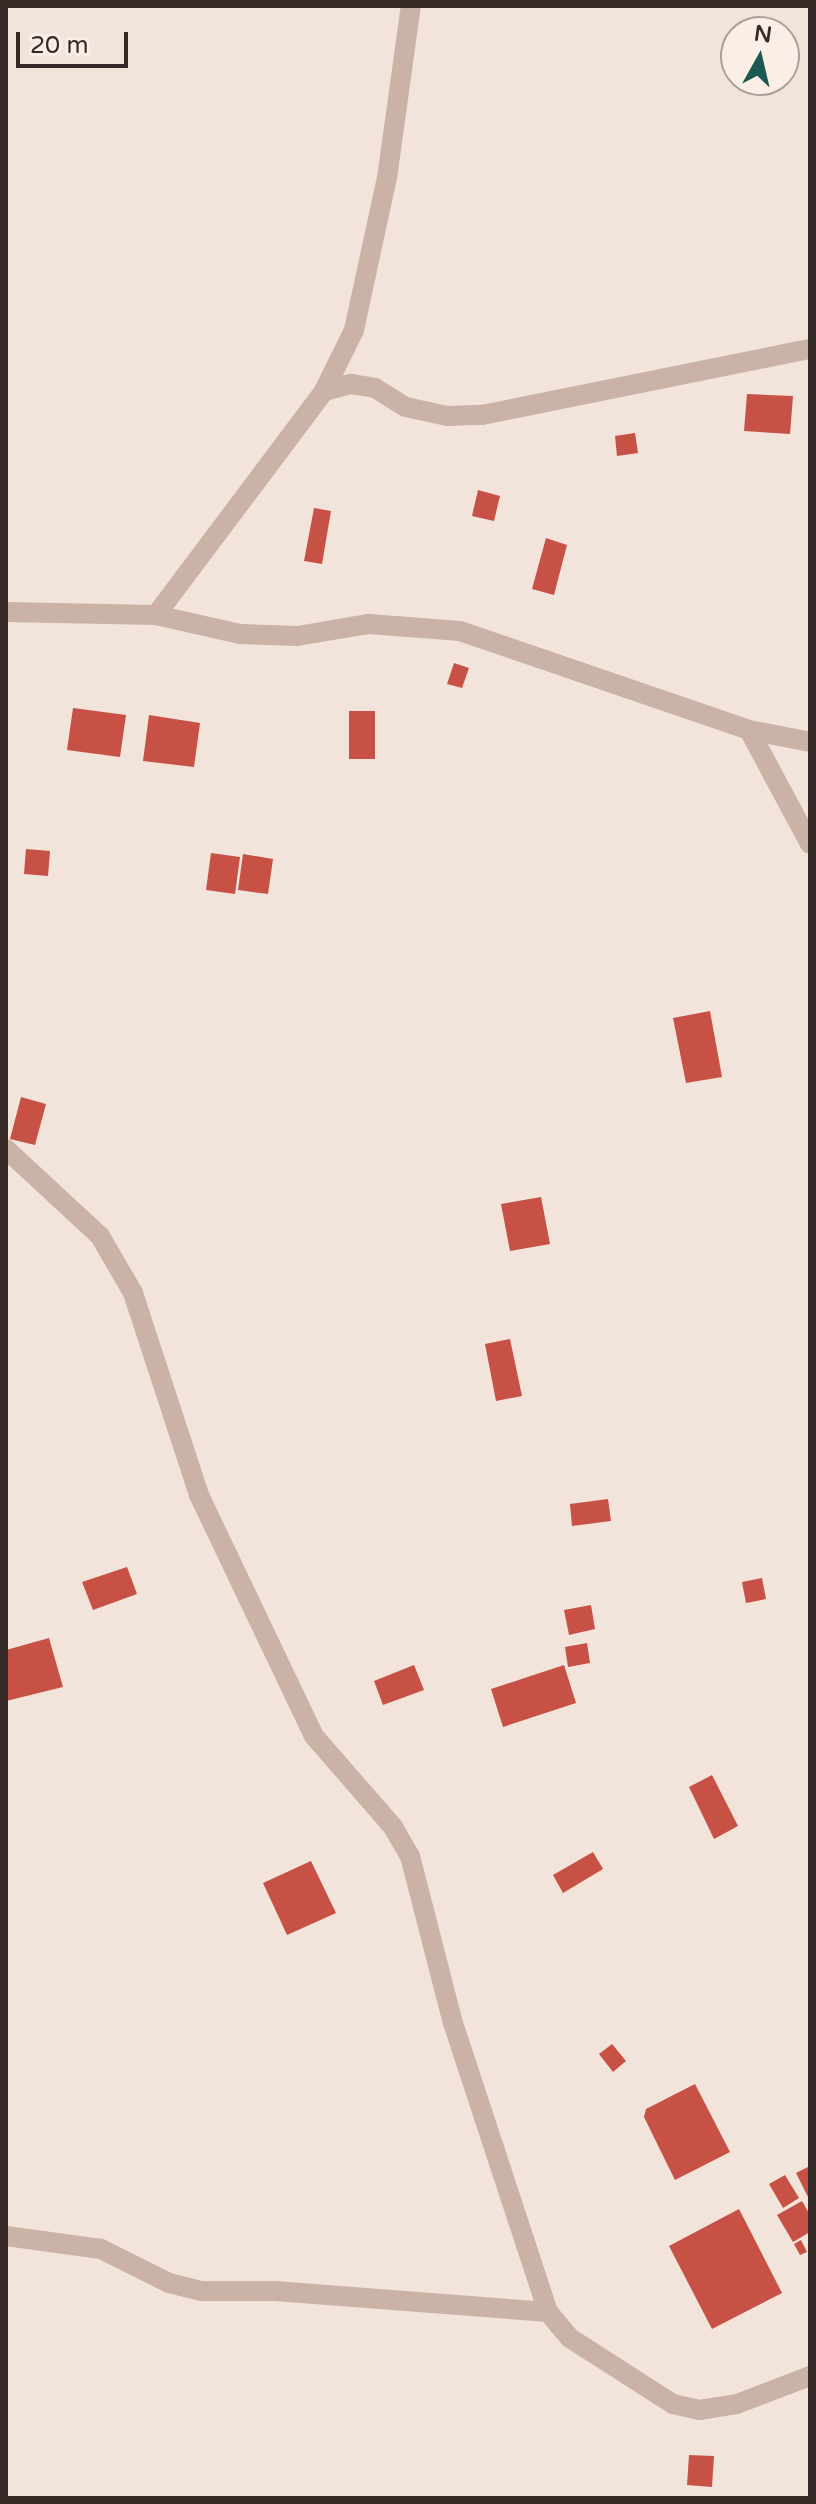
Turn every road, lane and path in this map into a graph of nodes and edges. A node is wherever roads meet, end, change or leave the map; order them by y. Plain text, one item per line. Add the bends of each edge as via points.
1 (411, 6) edge
2 (810, 349) edge
3 (324, 391) junction
4 (6, 612) edge
5 (156, 615) junction
6 (749, 730) junction
7 (810, 742) edge
8 (810, 844) edge
9 (6, 1149) edge
10 (6, 2236) edge
11 (548, 2312) junction
12 (810, 2376) edge

1 - 3 street via 371,257 354,330
2 - 3 street via 482,415 447,416 406,407 375,388 351,384
3 - 5 street
4 - 5 street
5 - 6 street via 240,634 297,636 369,624 460,631
6 - 7 street
6 - 8 street
9 - 11 street via 100,1236 133,1293 199,1495 314,1736 393,1827 410,1856 453,2023
10 - 11 street via 101,2249 169,2283 201,2291 275,2291
11 - 12 street via 582,2347 673,2404 699,2410 737,2404

